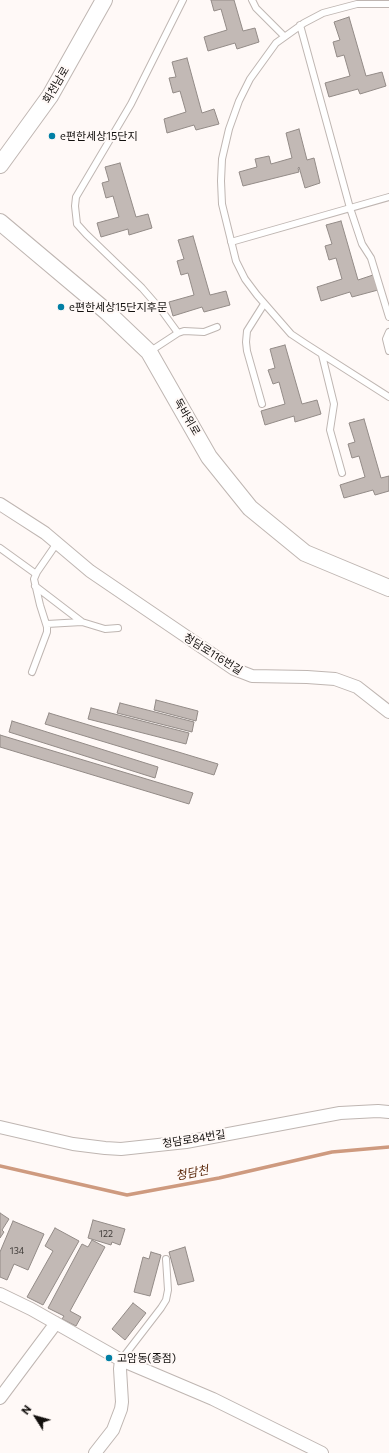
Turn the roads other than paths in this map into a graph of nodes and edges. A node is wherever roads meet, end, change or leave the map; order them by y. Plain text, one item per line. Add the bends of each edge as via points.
1 (104, 0) edge
2 (184, 0) edge
3 (252, 0) edge
4 (389, 4) edge
5 (300, 26) junction
6 (284, 36) junction
7 (0, 165) edge
8 (389, 197) edge
9 (350, 208) junction
10 (0, 222) edge
11 (231, 242) junction
12 (264, 304) junction
13 (389, 317) edge
14 (217, 327) dead end
15 (389, 332) edge
16 (178, 333) junction
17 (389, 350) edge
18 (149, 352) junction
19 (322, 355) junction
20 (389, 397) edge
21 (262, 404) dead end
22 (342, 473) dead end
23 (0, 504) edge
24 (57, 543) junction
25 (0, 548) edge
26 (36, 574) junction
27 (35, 586) junction
28 (389, 588) edge
29 (82, 622) junction
30 (47, 624) junction
31 (118, 628) dead end
32 (32, 672) dead end
33 (389, 712) edge
34 (389, 1112) edge
35 (0, 1127) edge
36 (166, 1259) dead end
37 (0, 1294) edge
38 (56, 1323) junction
39 (121, 1360) junction
40 (0, 1398) edge
41 (95, 1453) edge
42 (322, 1453) edge

1 - 7 main road, 회천남로 via 50,96
2 - 16 lane via 131,104 76,197 75,206 77,224 142,288
3 - 6 lane via 256,8
4 - 5 lane via 357,4 323,13
5 - 6 lane
5 - 9 lane
6 - 11 lane via 250,79 229,129 222,159 221,181 222,204
8 - 9 lane
9 - 11 lane
9 - 13 lane via 362,244 371,258
10 - 18 main road, 독바위로 via 107,312
11 - 12 lane via 236,261 245,279
12 - 19 lane via 291,334
12 - 21 lane via 247,331 246,342
14 - 16 lane via 204,332
15 - 17 lane via 386,339
16 - 18 lane
18 - 28 main road, 독바위로 via 209,457 250,508 305,553
19 - 20 lane
19 - 22 lane via 334,404 330,430
23 - 24 street, 청담로116번길
24 - 26 lane
24 - 33 street, 청담로116번길 via 90,571 234,669 252,676 335,679 357,687
25 - 26 lane
26 - 27 lane
27 - 29 lane
27 - 30 lane
29 - 30 lane
29 - 31 lane via 105,629
30 - 32 lane via 47,632
34 - 35 street, 청담로84번길 via 340,1113 186,1142 121,1149 74,1144
36 - 39 lane via 166,1300
37 - 38 street
38 - 39 street
38 - 40 street
39 - 41 street via 121,1409 113,1430
39 - 42 street via 213,1399

